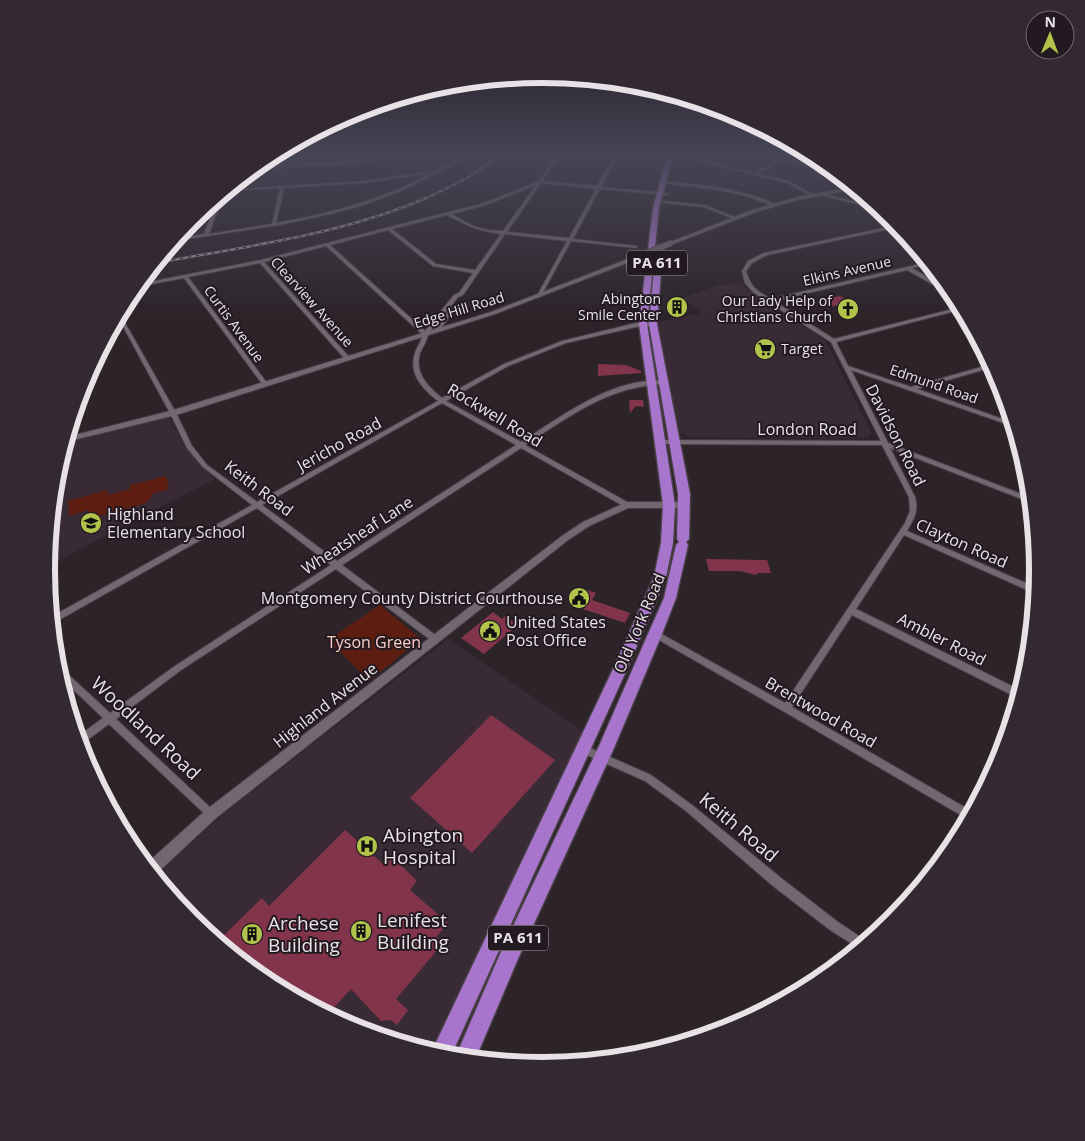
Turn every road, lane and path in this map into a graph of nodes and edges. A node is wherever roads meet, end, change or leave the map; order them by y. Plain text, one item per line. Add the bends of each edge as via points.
1 (216, 209) edge
2 (277, 209) edge
3 (339, 209) edge
4 (466, 209) edge
5 (520, 209) edge
6 (586, 209) edge
7 (659, 209) edge
8 (717, 209) edge
9 (761, 209) edge
10 (448, 214) junction
11 (735, 218) junction
12 (274, 224) junction
13 (889, 228) edge
14 (389, 229) junction
15 (504, 232) junction
16 (206, 235) junction
17 (186, 238) edge
18 (570, 240) junction
19 (327, 245) junction
20 (636, 247) dead end
21 (261, 261) junction
22 (922, 265) edge
23 (908, 268) junction
24 (476, 272) junction
25 (185, 276) junction
26 (149, 283) edge
27 (937, 284) edge
28 (461, 294) junction
29 (539, 296) junction
30 (769, 301) junction
31 (954, 310) edge
32 (123, 322) edge
33 (648, 324) junction
34 (437, 330) junction
35 (421, 331) junction
36 (833, 341) junction
37 (347, 358) junction
38 (846, 366) junction
39 (985, 367) edge
40 (651, 382) junction
41 (664, 382) junction
42 (265, 384) junction
43 (912, 389) junction
44 (442, 401) junction
45 (173, 413) junction
46 (1007, 422) edge
47 (74, 437) edge
48 (660, 442) junction
49 (675, 442) junction
50 (883, 443) junction
51 (520, 446) junction
52 (1025, 498) edge
53 (257, 505) junction
54 (627, 505) junction
55 (669, 505) junction
56 (685, 505) junction
57 (903, 532) junction
58 (336, 565) junction
59 (1029, 588) edge
60 (850, 610) junction
61 (57, 617) edge
62 (655, 634) junction
63 (435, 639) junction
64 (67, 678) edge
65 (1014, 692) edge
66 (786, 708) junction
67 (110, 718) junction
68 (85, 737) edge
69 (583, 749) junction
70 (601, 757) junction
71 (966, 813) edge
72 (211, 814) junction
73 (155, 865) edge
74 (858, 941) edge
75 (444, 1048) edge
76 (468, 1052) edge

1 - 16 street
2 - 12 street
3 - 12 street
4 - 10 street
5 - 15 street, Rockwell Road
6 - 18 street
7 - 33 highway, Old York Road / PA 611 via 652,230
8 - 11 street
9 - 11 street, Edge Hill Road
10 - 14 street
10 - 15 street via 472,226
11 - 29 street, Edge Hill Road, bridge
12 - 16 street
13 - 30 street via 761,256 746,266 744,277
14 - 19 street
14 - 24 street via 435,265
15 - 18 street
15 - 24 street, Rockwell Road
16 - 17 street
18 - 20 street
18 - 29 street
19 - 21 street
19 - 35 street
21 - 25 street
21 - 37 street, Clearview Avenue
22 - 23 street, Elkins Avenue
23 - 27 street
23 - 30 street, Elkins Avenue
24 - 28 street, Rockwell Road
25 - 26 street
25 - 42 street, Curtis Avenue
28 - 34 street, Rockwell Road
28 - 35 street, Rockwell Road
29 - 34 street, Edge Hill Road
30 - 36 street
31 - 36 street
32 - 45 street, Keith Road
33 - 40 highway, Old York Road / PA 611
33 - 41 highway, Old York Road / PA 611
33 - 44 street, Jericho Road via 564,342 531,354
34 - 35 street, Edge Hill Road
35 - 37 street, Edge Hill Road
35 - 44 street, Rockwell Road via 424,342 418,352 416,368 426,388
36 - 38 street, Davidson Road
37 - 42 street, Edge Hill Road
38 - 43 street, Edmund Road
38 - 50 street, Davidson Road
39 - 43 street
40 - 41 street, Wheatsheaf Lane
40 - 48 highway, Old York Road / PA 611
40 - 51 street, Wheatsheaf Lane via 604,394
41 - 49 highway, Old York Road / PA 611
42 - 45 street, Edge Hill Road
43 - 46 street, Edmund Road
44 - 51 street, Rockwell Road
44 - 53 street, Jericho Road
45 - 47 street, Edge Hill Road
45 - 53 street, Keith Road via 189,447 206,466
48 - 49 street, London Road
48 - 55 highway, Old York Road / PA 611
49 - 50 street, London Road
49 - 56 highway, Old York Road / PA 611
50 - 52 street, London Road
50 - 57 street, Davidson Road via 915,508
51 - 54 street, Rockwell Road
51 - 58 street, Wheatsheaf Lane
53 - 58 street, Keith Road
53 - 61 street, Jericho Road
54 - 55 street, Highland Avenue
54 - 63 street, Highland Avenue via 565,538
55 - 56 street, Highland Avenue
55 - 69 highway, Old York Road / PA 611 via 667,544 660,577
56 - 62 highway, Old York Road / PA 611 via 683,542 670,598
57 - 59 street, Clayton Road
57 - 60 street, Davidson Road
58 - 63 street, Keith Road
58 - 67 street, Wheatsheaf Lane via 178,668
60 - 65 street, Ambler Road
60 - 66 street, Davidson Road
62 - 66 street, Brentwood Road
62 - 70 highway, Old York Road / PA 611
63 - 72 street, Highland Avenue
64 - 67 street, Woodland Road
66 - 71 street, Brentwood Road
67 - 68 street, Wheatsheaf Lane
67 - 72 street, Woodland Road
69 - 70 street, Keith Road
69 - 75 highway, Old York Road / PA 611
70 - 74 street, Keith Road via 648,778 777,882
70 - 76 highway, Old York Road / PA 611
72 - 73 street, Highland Avenue

